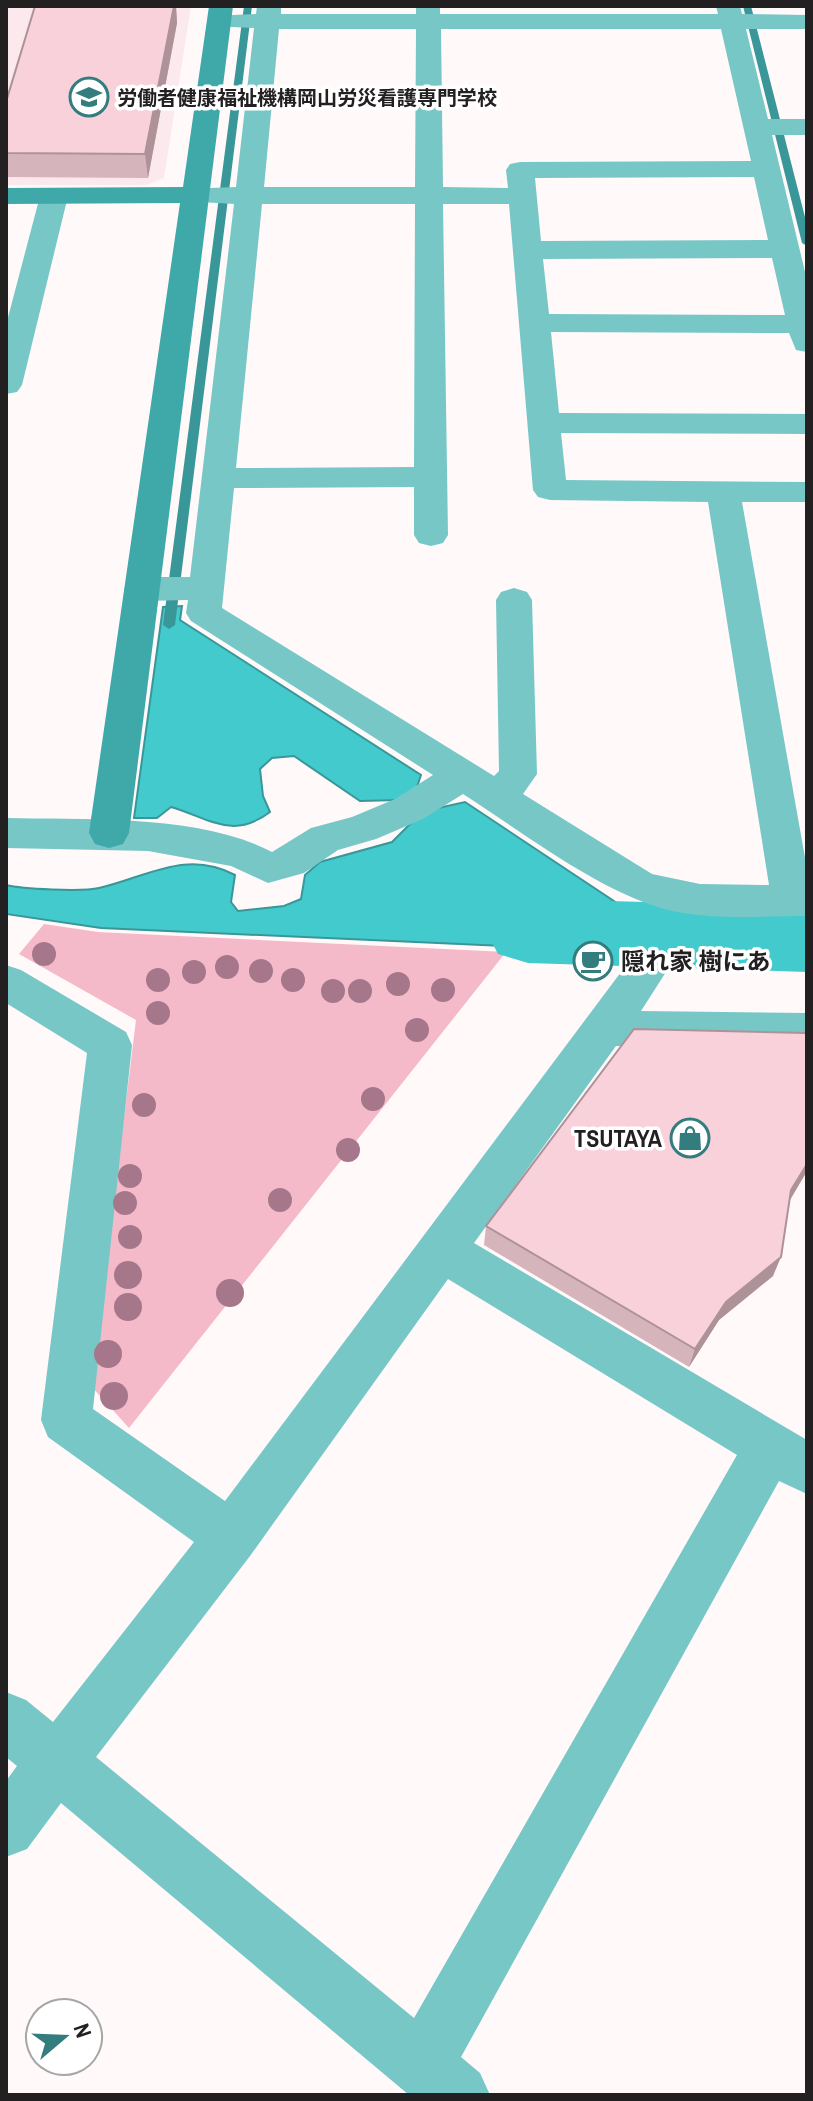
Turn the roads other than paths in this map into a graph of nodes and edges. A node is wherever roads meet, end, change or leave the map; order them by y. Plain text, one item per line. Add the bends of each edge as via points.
1 (428, 15) edge
2 (245, 16) edge
3 (741, 18) edge
4 (807, 22) edge
5 (780, 127) edge
6 (767, 169) junction
7 (222, 195) junction
8 (6, 196) edge
9 (54, 196) junction
10 (428, 196) junction
11 (522, 196) junction
12 (792, 210) edge
13 (786, 249) junction
14 (527, 250) junction
15 (15, 308) edge
16 (534, 323) junction
17 (805, 333) edge
18 (6, 385) edge
19 (543, 423) junction
20 (807, 424) edge
21 (431, 477) junction
22 (218, 478) junction
23 (723, 491) junction
24 (807, 492) edge
25 (431, 535) dead end
26 (175, 589) junction
27 (514, 600) dead end
28 (461, 776) junction
29 (497, 798) junction
30 (6, 833) edge
31 (109, 833) junction
32 (800, 900) edge
33 (645, 972) dead end
34 (6, 982) edge
35 (606, 1028) junction
36 (807, 1031) edge
37 (443, 1250) junction
38 (789, 1458) edge
39 (231, 1537) junction
40 (6, 1720) edge
41 (57, 1759) junction
42 (6, 1828) edge
43 (440, 2080) edge

1 - 2 street
1 - 3 street
1 - 10 street
2 - 7 street
2 - 7 street
3 - 4 street
3 - 5 street
5 - 6 street
6 - 11 street via 520,170
6 - 12 street
7 - 9 street
7 - 10 street
7 - 22 street
7 - 26 street
8 - 9 street
9 - 15 street
10 - 11 street
10 - 21 street
11 - 14 street
12 - 13 street
13 - 14 street
13 - 17 street
14 - 16 street
15 - 18 street
16 - 17 street
16 - 19 street
19 - 20 street
19 - 23 street via 550,490
21 - 22 street
21 - 25 street
22 - 26 street
23 - 24 street
23 - 32 street
26 - 28 street via 204,613
26 - 31 street
27 - 29 street via 518,774
28 - 29 street
28 - 31 street via 419,804 325,839 290,862 268,868 230,851
29 - 32 street via 664,896
30 - 31 street
33 - 35 street
34 - 39 street via 110,1045 66,1420
35 - 36 street
35 - 37 street
37 - 38 street
37 - 39 street
38 - 43 street
39 - 41 street
40 - 41 street
41 - 42 street
41 - 43 street

